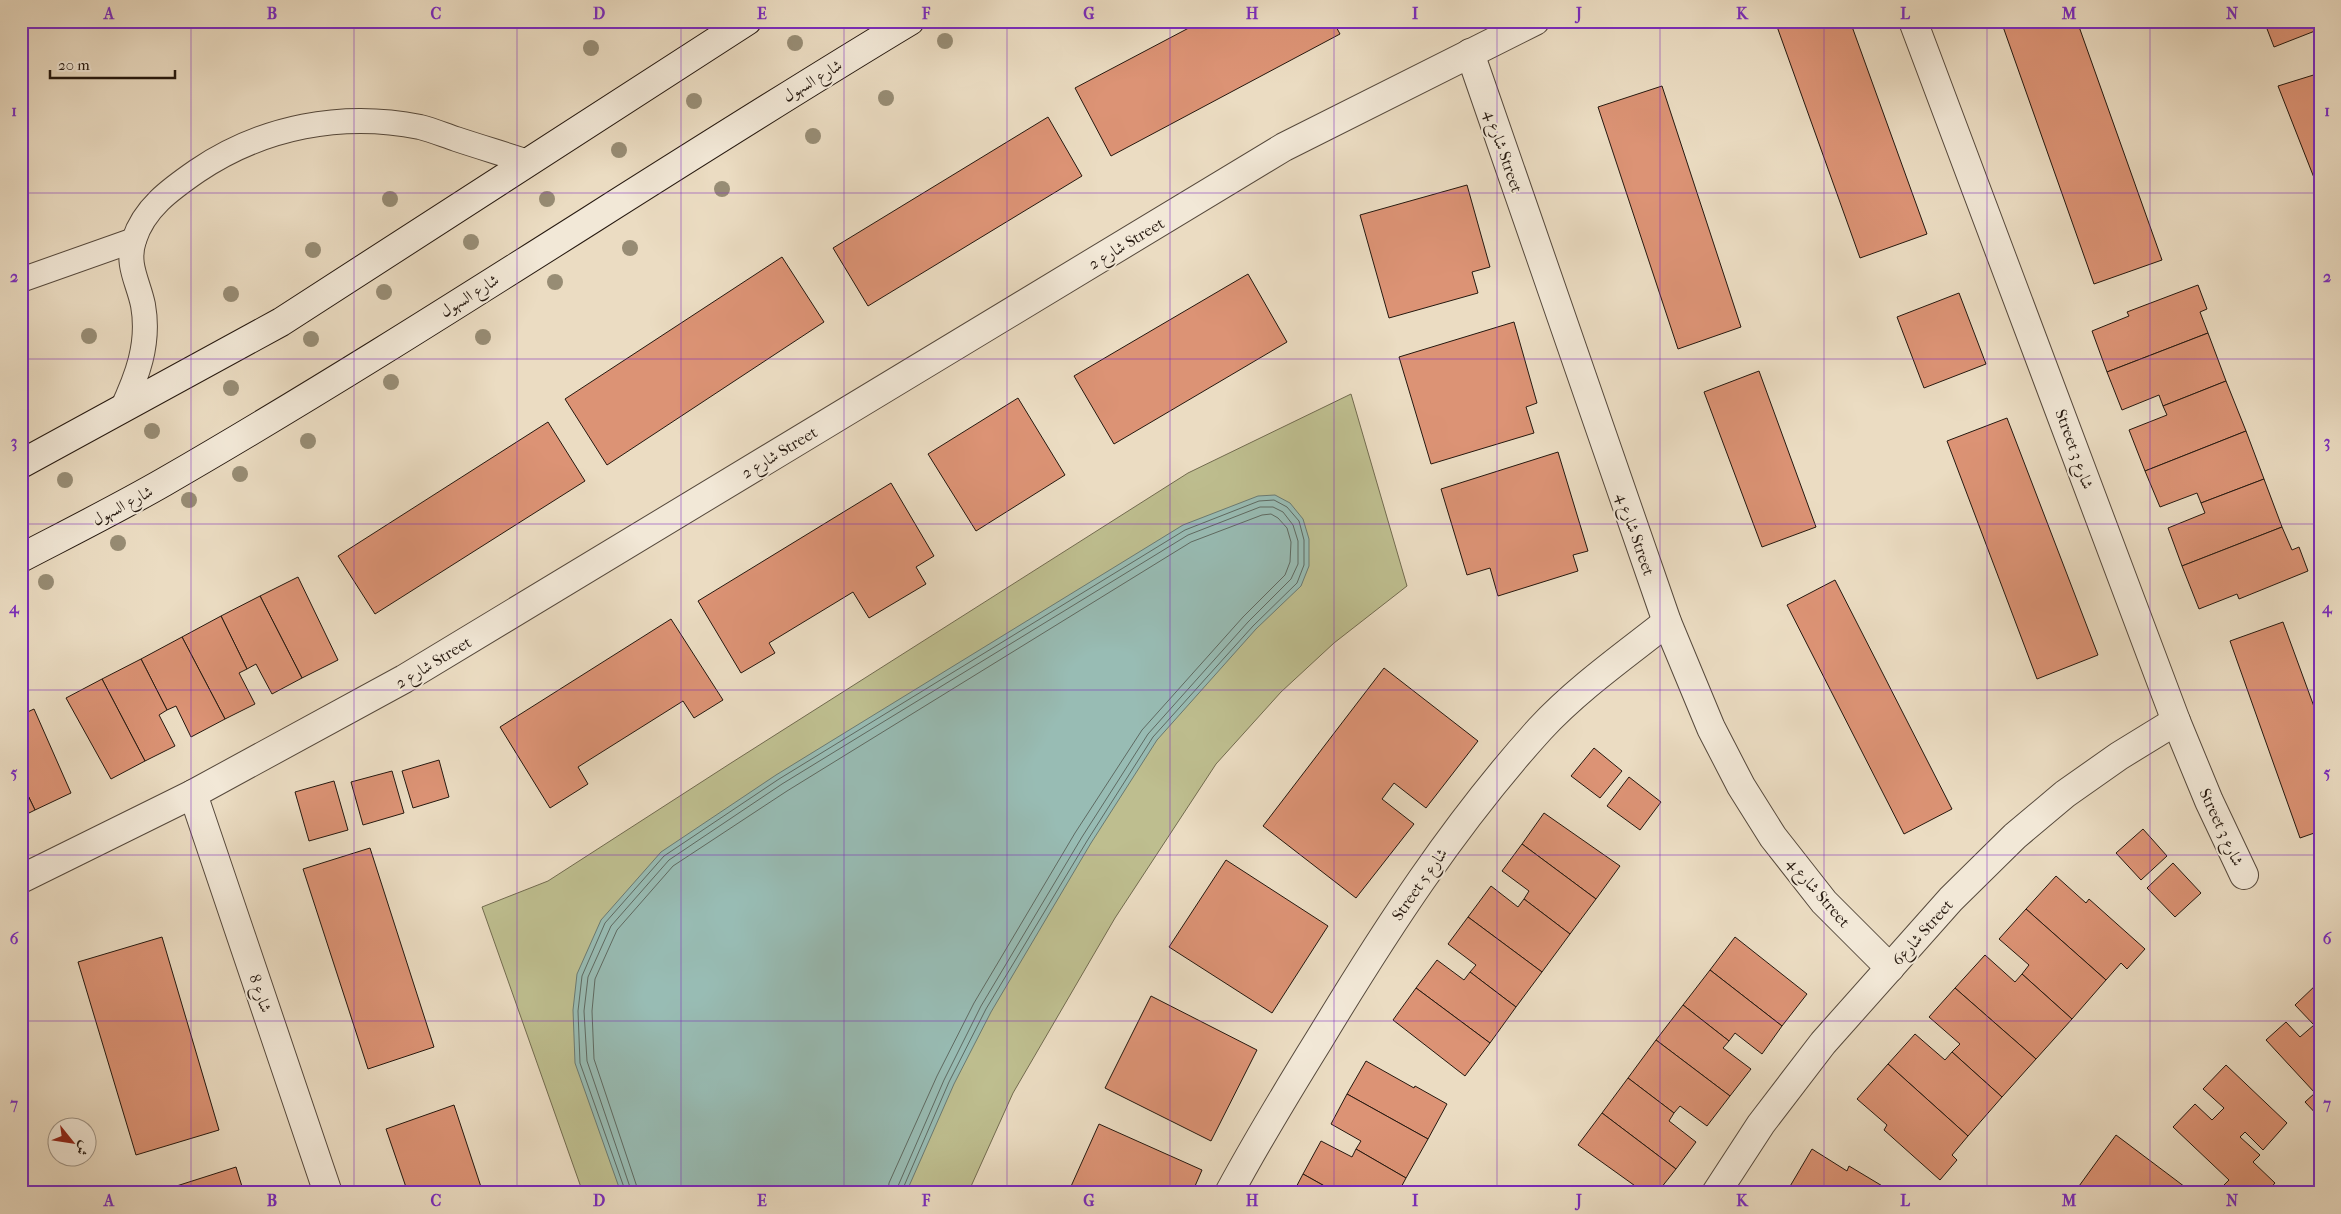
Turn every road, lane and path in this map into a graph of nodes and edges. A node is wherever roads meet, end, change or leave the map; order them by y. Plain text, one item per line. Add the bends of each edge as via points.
1 (747, 21) edge
2 (910, 21) edge
3 (1535, 21) edge
4 (1913, 21) edge
5 (1470, 53) junction
6 (528, 162) junction
7 (134, 240) junction
8 (21, 280) edge
9 (121, 410) junction
10 (21, 464) edge
11 (21, 558) edge
12 (1667, 622) junction
13 (2176, 721) junction
14 (193, 794) junction
15 (2244, 875) dead end
16 (21, 879) edge
17 (1890, 968) junction
18 (328, 1193) edge
19 (1229, 1193) edge
20 (1716, 1193) edge

1 - 6 street
2 - 11 street, شارع السهول via 323,387 162,483
3 - 5 street, شارع 2 Street
4 - 13 street, Street شارع 3
5 - 12 street, شارع 4 Street
5 - 14 street, شارع 2 Street via 1284,147 404,679
6 - 7 lane via 421,128 380,121 325,122 272,133 222,154 158,200 144,218
6 - 9 street via 281,322
7 - 8 lane
7 - 9 lane via 130,263 143,306 145,342 136,377
9 - 10 street
12 - 17 street, شارع 4 Street via 1710,728 1773,838 1824,902
12 - 19 street, Street شارع 5 via 1602,672 1541,728 1475,806 1414,888 1358,974
13 - 15 street, Street شارع 3
13 - 17 street, شارع6 Street via 2066,794 2015,836 1951,899
14 - 16 street, شارع 2 Street
14 - 18 street, شارع 8
17 - 20 street, شارع6 Street via 1823,1043 1761,1124

